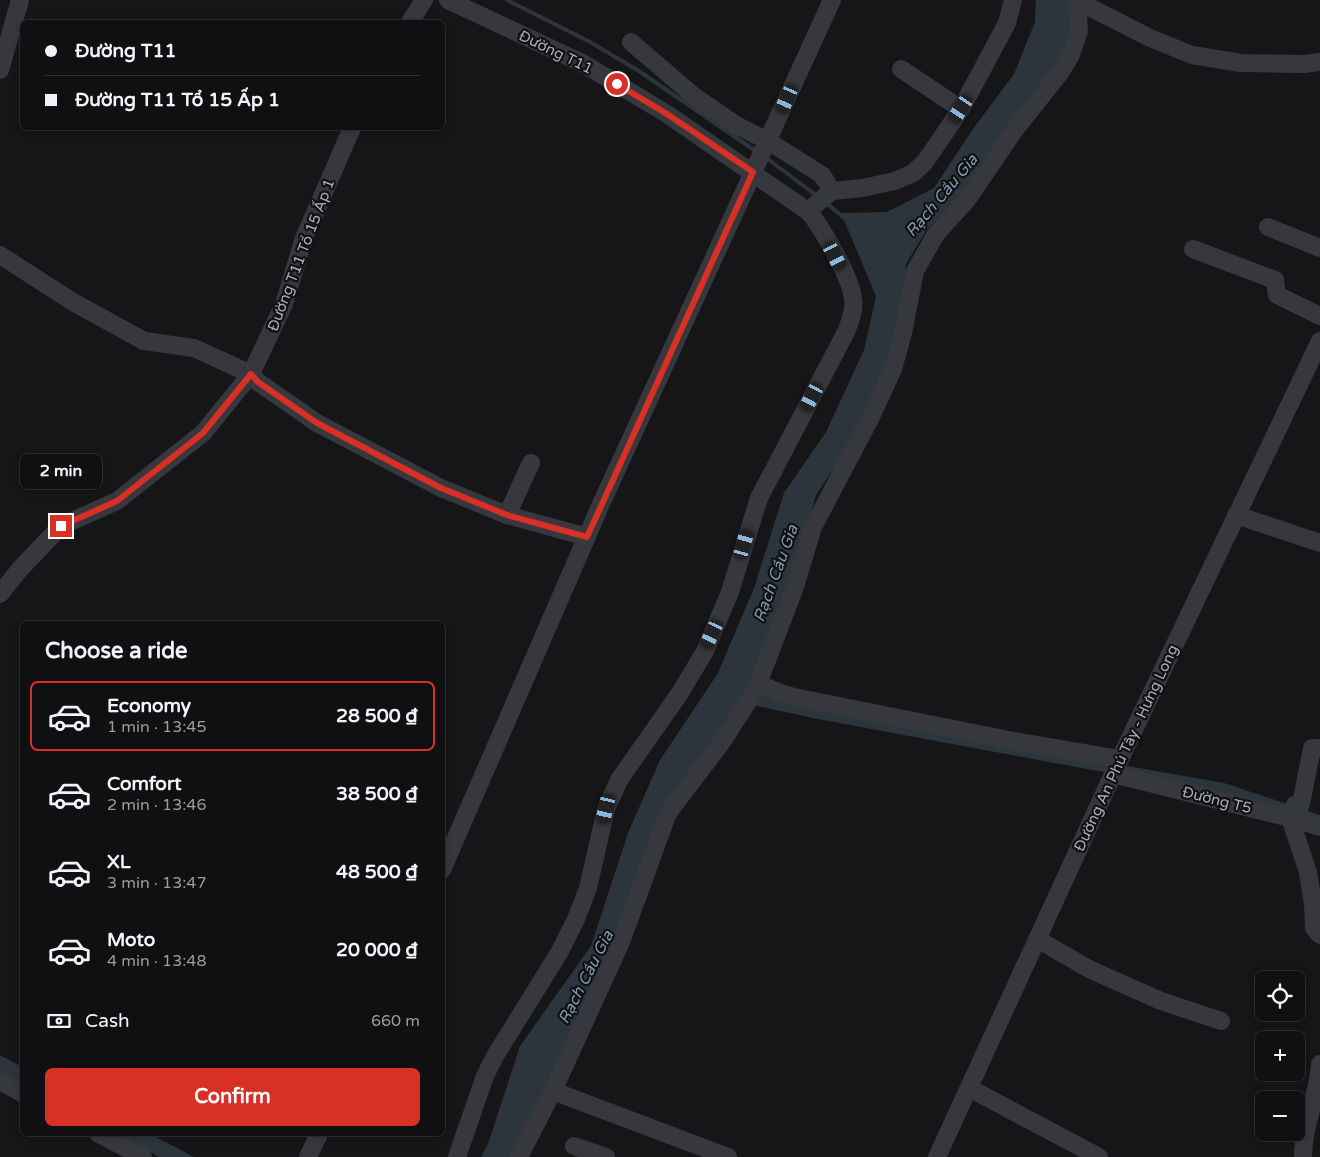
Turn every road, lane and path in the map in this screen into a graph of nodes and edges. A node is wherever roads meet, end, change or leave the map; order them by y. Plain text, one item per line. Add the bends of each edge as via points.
1 (20, 0) edge
2 (424, 0) edge
3 (448, 0) edge
4 (832, 0) edge
5 (1013, 0) edge
6 (1077, 0) edge
7 (1083, 0) edge
8 (411, 20) edge
9 (631, 42) dead end
10 (1320, 62) edge
11 (901, 69) dead end
12 (0, 70) edge
13 (961, 109) junction
14 (351, 130) edge
15 (768, 141) junction
16 (753, 172) junction
17 (832, 191) junction
18 (813, 208) junction
19 (1268, 227) dead end
20 (1320, 248) edge
21 (1192, 249) dead end
22 (0, 255) edge
23 (1320, 316) edge
24 (1320, 341) edge
25 (251, 374) junction
26 (531, 462) dead end
27 (507, 515) junction
28 (1236, 515) junction
29 (587, 537) junction
30 (1320, 543) edge
31 (0, 594) edge
32 (757, 686) junction
33 (1320, 748) edge
34 (1117, 765) junction
35 (1292, 811) junction
36 (1320, 827) edge
37 (445, 863) edge
38 (1320, 935) edge
39 (1037, 939) junction
40 (1222, 1021) dead end
41 (1320, 1064) edge
42 (0, 1081) edge
43 (969, 1088) junction
44 (553, 1090) junction
45 (20, 1092) edge
46 (103, 1136) edge
47 (318, 1136) edge
48 (574, 1146) dead end
49 (143, 1157) edge
50 (308, 1157) edge
51 (457, 1157) edge
52 (519, 1157) edge
53 (606, 1157) edge
54 (728, 1157) edge
55 (936, 1157) edge
56 (1099, 1157) edge
57 (1303, 1157) edge

1 - 12 street
2 - 8 street
3 - 16 street, Đường T11 via 584,64 667,114
4 - 15 street
5 - 13 street via 1007,23
6 - 32 street via 1079,31 1072,56 1014,131 967,200 936,234 915,271 893,369 813,527 795,587
7 - 10 street via 1091,8 1150,38 1192,55 1241,63
9 - 15 street via 695,97 736,125
11 - 13 street
13 - 17 street via 925,162 913,173 895,181
14 - 25 street, Đường T11 Tổ 15 Ấp 1 via 304,238 284,304
15 - 16 street
15 - 17 street via 822,175
16 - 18 street, Đường T11
16 - 29 street
17 - 18 street
18 - 51 street via 851,288 854,300 847,330 759,498 730,592 705,651 619,780 606,809 588,888 576,919 559,953 495,1056
19 - 20 street
21 - 23 street via 1275,280 1277,295
22 - 25 street via 144,342 194,348
24 - 28 street, Đường An Phú Tây - Hưng Long
25 - 27 street via 317,423 441,488
25 - 31 street, Đường T11 Tổ 15 Ấp 1 via 203,433 117,501 61,526
26 - 27 street
27 - 29 street
28 - 30 street
28 - 34 street, Đường An Phú Tây - Hưng Long
29 - 37 street
32 - 34 street, Đường T5 via 794,697
32 - 44 street via 722,742 668,813 621,942
33 - 35 street via 1312,748 1301,804
34 - 35 street, Đường T5
34 - 39 street, Đường An Phú Tây - Hưng Long
35 - 36 street, Đường T5
35 - 38 street via 1308,872 1314,928
39 - 40 street via 1091,970 1161,1001
39 - 43 street, Đường An Phú Tây - Hưng Long
41 - 57 street
42 - 45 street
43 - 55 street, Đường An Phú Tây - Hưng Long
43 - 56 street
44 - 52 street
44 - 54 street
46 - 49 street
47 - 50 street
48 - 53 street

